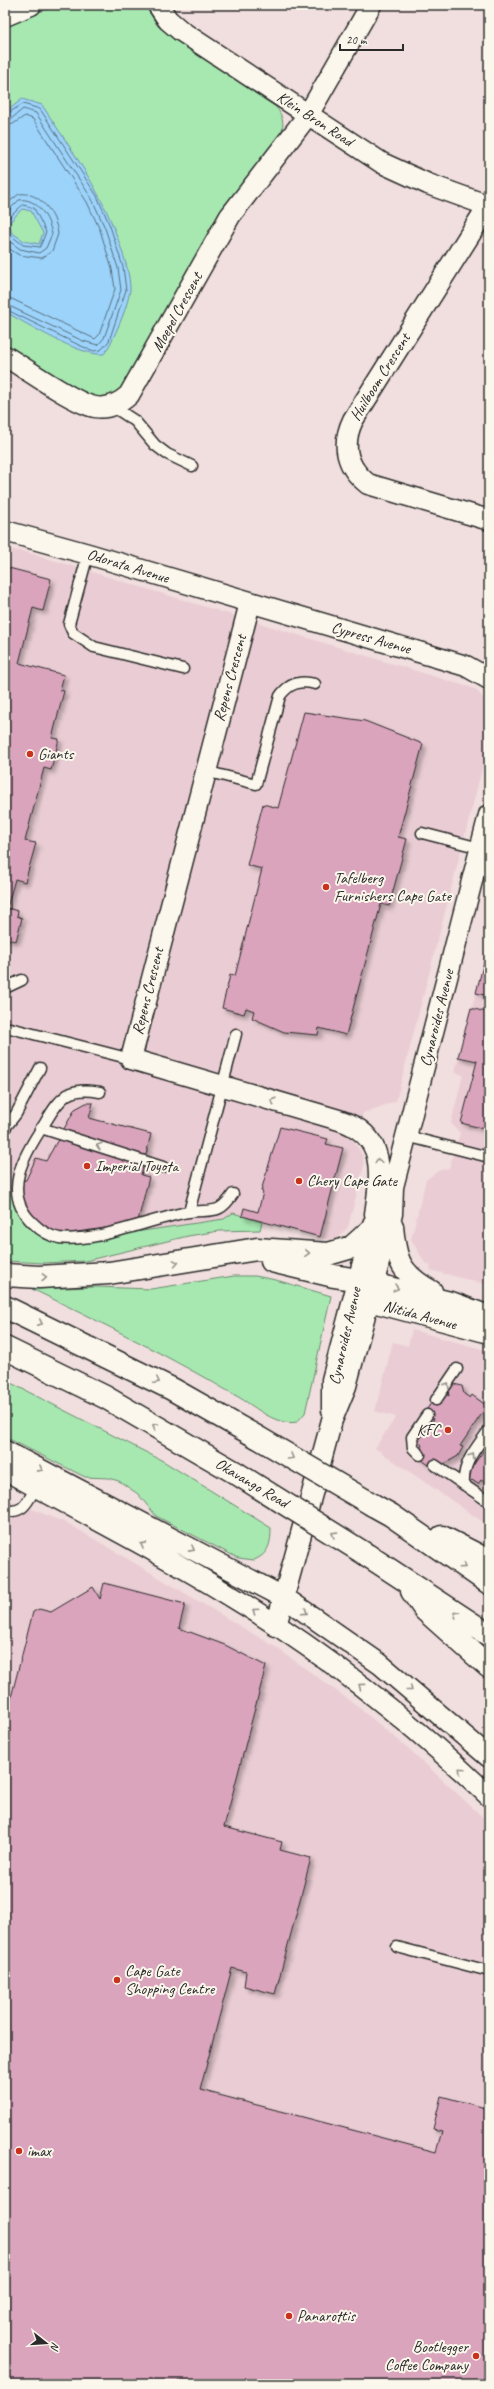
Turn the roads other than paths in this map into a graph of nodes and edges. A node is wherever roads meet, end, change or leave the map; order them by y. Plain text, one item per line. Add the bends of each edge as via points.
1 (31, 5) edge
2 (158, 5) edge
3 (371, 5) edge
4 (5, 16) edge
5 (308, 115) junction
6 (489, 206) edge
7 (5, 356) edge
8 (112, 406) junction
9 (192, 466) dead end
10 (489, 520) edge
11 (5, 531) edge
12 (88, 554) junction
13 (250, 603) junction
14 (183, 669) dead end
15 (489, 679) edge
16 (315, 684) dead end
17 (205, 771) junction
18 (489, 815) edge
19 (422, 833) dead end
20 (485, 849) edge
21 (22, 980) dead end
22 (5, 988) edge
23 (10, 1028) dead end
24 (236, 1034) dead end
25 (131, 1059) junction
26 (40, 1068) dead end
27 (222, 1087) junction
28 (100, 1092) dead end
29 (5, 1128) edge
30 (42, 1128) junction
31 (406, 1136) junction
32 (489, 1157) edge
33 (163, 1167) dead end
34 (233, 1194) dead end
35 (189, 1212) junction
36 (380, 1219) junction
37 (213, 1257) junction
38 (5, 1275) edge
39 (364, 1288) junction
40 (454, 1303) junction
41 (5, 1307) edge
42 (489, 1316) edge
43 (489, 1333) edge
44 (5, 1348) edge
45 (457, 1369) dead end
46 (436, 1400) dead end
47 (427, 1414) dead end
48 (489, 1430) edge
49 (5, 1451) edge
50 (420, 1455) dead end
51 (435, 1465) dead end
52 (5, 1470) edge
53 (464, 1485) junction
54 (36, 1487) junction
55 (489, 1502) edge
56 (5, 1510) edge
57 (382, 1510) junction
58 (489, 1561) edge
59 (402, 1578) junction
60 (489, 1583) edge
61 (285, 1598) junction
62 (276, 1626) junction
63 (489, 1635) edge
64 (489, 1667) edge
65 (489, 1757) edge
66 (489, 1796) edge
67 (397, 1947) dead end
68 (489, 1971) edge

1 - 4 street
2 - 5 street, Klein Bron Road via 168,20 181,31
3 - 5 street, Moepel Crescent
5 - 6 street, Klein Bron Road via 388,166 428,184
5 - 8 street, Moepel Crescent via 230,216 135,387 121,402
6 - 10 street, Huilboom Crescent via 352,420 346,450 353,470 368,484
7 - 8 street via 87,405
8 - 9 lane via 135,422 154,445
11 - 12 street, Odorata Avenue
12 - 13 street, Odorata Avenue
12 - 14 lane via 69,624 73,633 94,647
13 - 15 street, Cypress Avenue via 466,666
13 - 17 street, Repens Crescent
16 - 17 lane via 298,682 290,685 280,696 256,784
17 - 25 street, Repens Crescent
18 - 20 street
19 - 20 lane
20 - 31 street, Cynaroides Avenue
21 - 22 lane
23 - 25 lane
24 - 27 lane
25 - 27 street
26 - 29 lane via 16,1114
27 - 35 lane
36 -> 27 street via 379,1169 374,1144 367,1135 351,1124
28 - 30 lane via 87,1090 68,1095 58,1103
33 -> 30 lane
30 - 35 lane via 20,1165 16,1182 21,1208 42,1230 59,1238 84,1237
31 - 32 lane
31 - 36 street, Cynaroides Avenue via 393,1187
34 - 35 lane via 222,1208 214,1211
37 -> 36 main road via 257,1249 328,1254 352,1248
36 - 39 street, Cynaroides Avenue
36 - 39 street, Cynaroides Avenue
36 - 40 street, Nitida Avenue via 405,1273 417,1283
38 -> 37 main road via 45,1277 109,1273
37 - 39 main road via 253,1258
39 -> 40 street, Nitida Avenue
39 - 43 street, Nitida Avenue
39 - 61 street, Cynaroides Avenue via 332,1380 332,1420
40 - 42 street, Nitida Avenue
41 -> 57 main road, bridge via 172,1388
59 -> 44 main road, Okavango Road, bridge via 236,1473 105,1397
46 -> 45 lane
47 - 50 lane via 412,1437 413,1448
53 -> 48 lane via 467,1462
49 -> 61 street
51 - 53 lane
52 - 54 street
53 - 55 lane
54 - 56 lane via 23,1508 13,1512
62 -> 54 street via 238,1600 168,1559
57 - 58 main road
57 -> 60 main road
63 -> 59 main road, Okavango Road
59 - 64 main road via 425,1610
61 - 62 street, Cynaroides Avenue
61 -> 65 street via 380,1664
66 -> 62 street via 384,1704
67 - 68 lane

